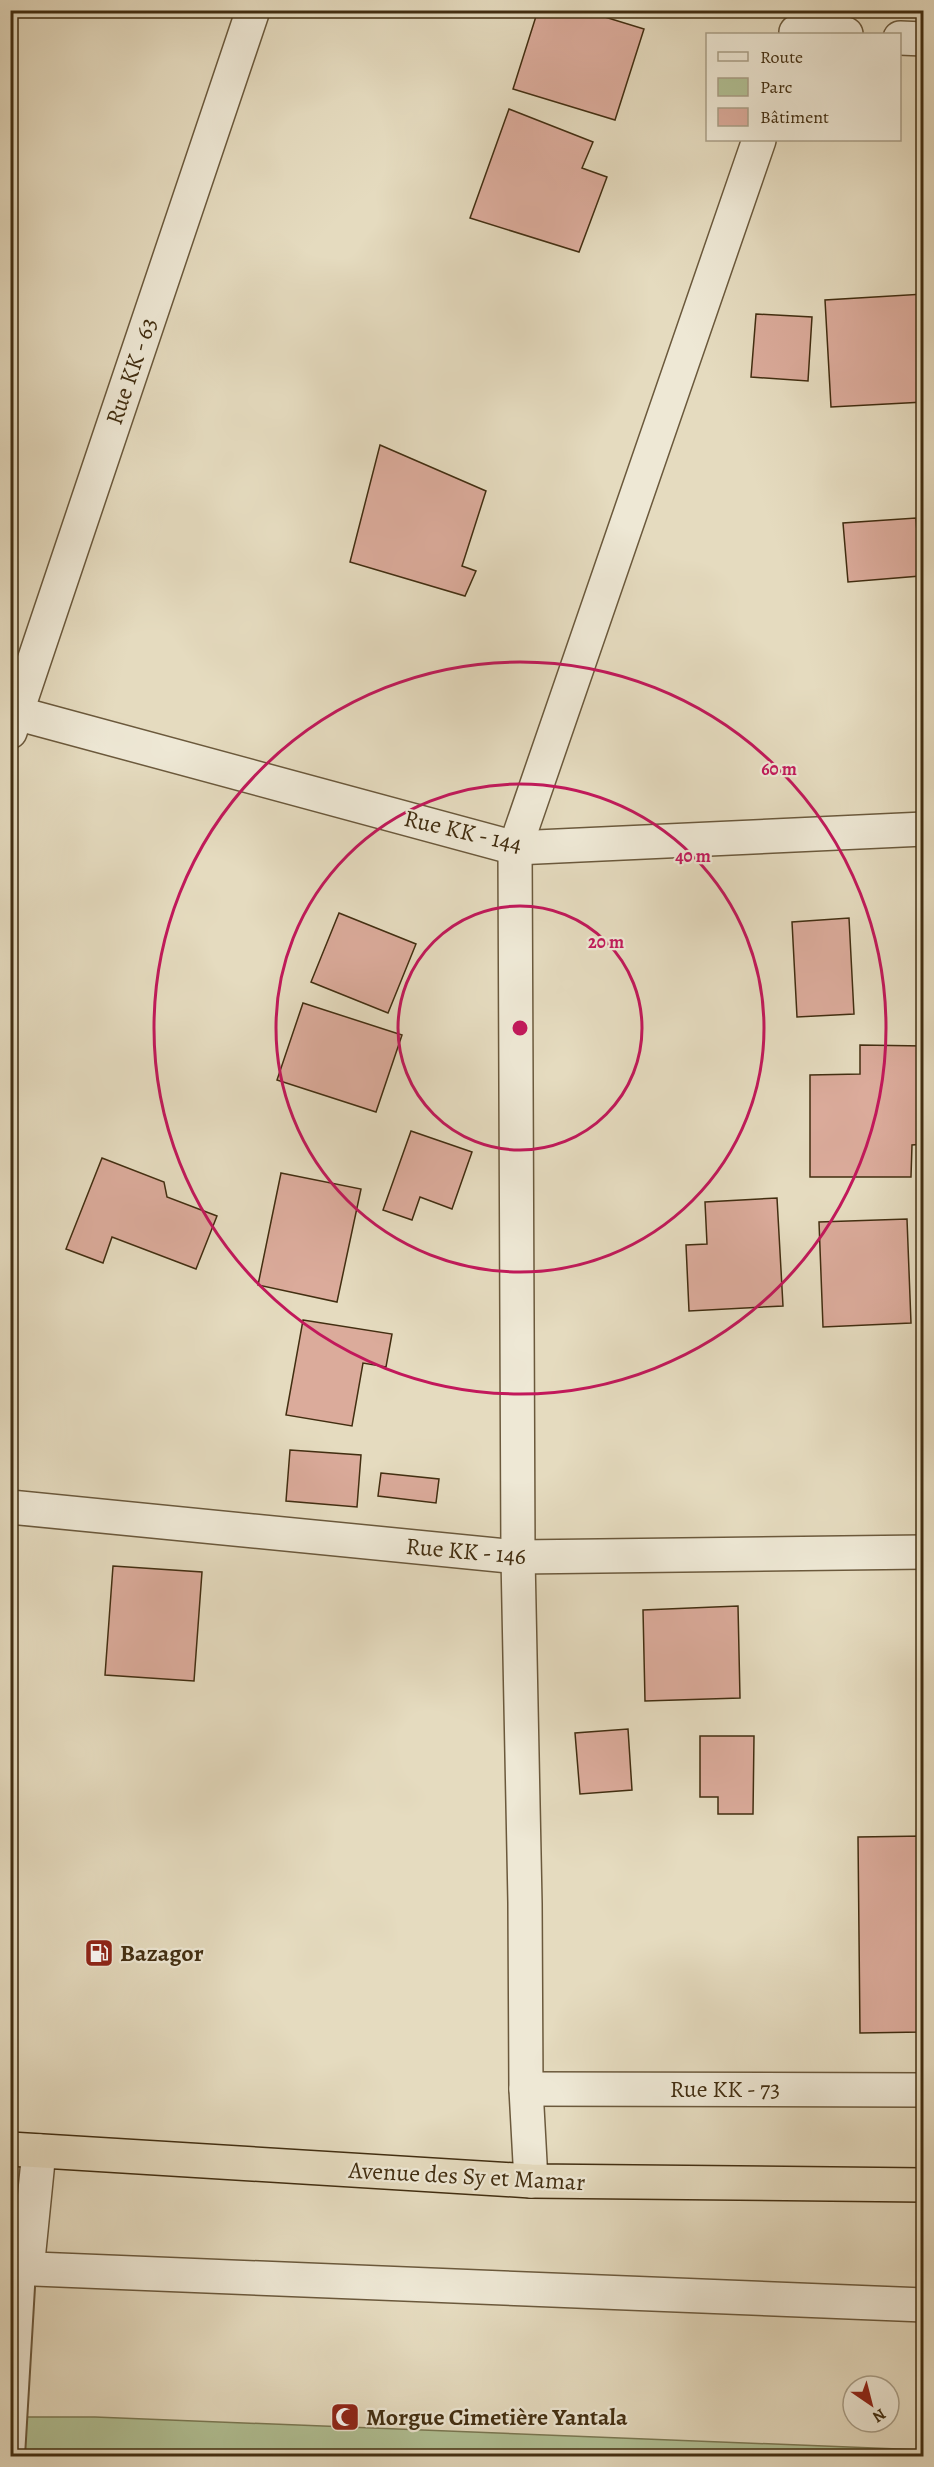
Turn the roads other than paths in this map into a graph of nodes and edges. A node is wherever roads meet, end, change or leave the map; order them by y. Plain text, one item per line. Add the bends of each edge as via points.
1 (253, 10) edge
2 (798, 26) edge
3 (840, 33) edge
4 (901, 38) edge
5 (924, 39) edge
6 (759, 141) edge
7 (13, 722) edge
8 (924, 830) edge
9 (515, 848) junction
10 (10, 1507) edge
11 (924, 1552) edge
12 (518, 1557) junction
13 (526, 2089) junction
14 (924, 2090) edge
15 (25, 2150) edge
16 (531, 2181) junction
17 (924, 2185) edge
18 (19, 2269) edge
19 (924, 2305) edge
20 (16, 2457) edge

1 - 7 street, Rue KK - 63
2 - 3 street
4 - 5 street
6 - 9 street
7 - 9 street, Rue KK - 144
8 - 9 street, Rue KK - 144
9 - 12 street
10 - 12 street, Rue KK - 146
11 - 12 street, Rue KK - 146
12 - 13 street
13 - 14 street, Rue KK - 73
13 - 16 street
15 - 16 highway, Avenue des Sy et Mamar
15 - 18 street
16 - 17 highway, Avenue des Sy et Mamar
18 - 19 street
18 - 20 lane

